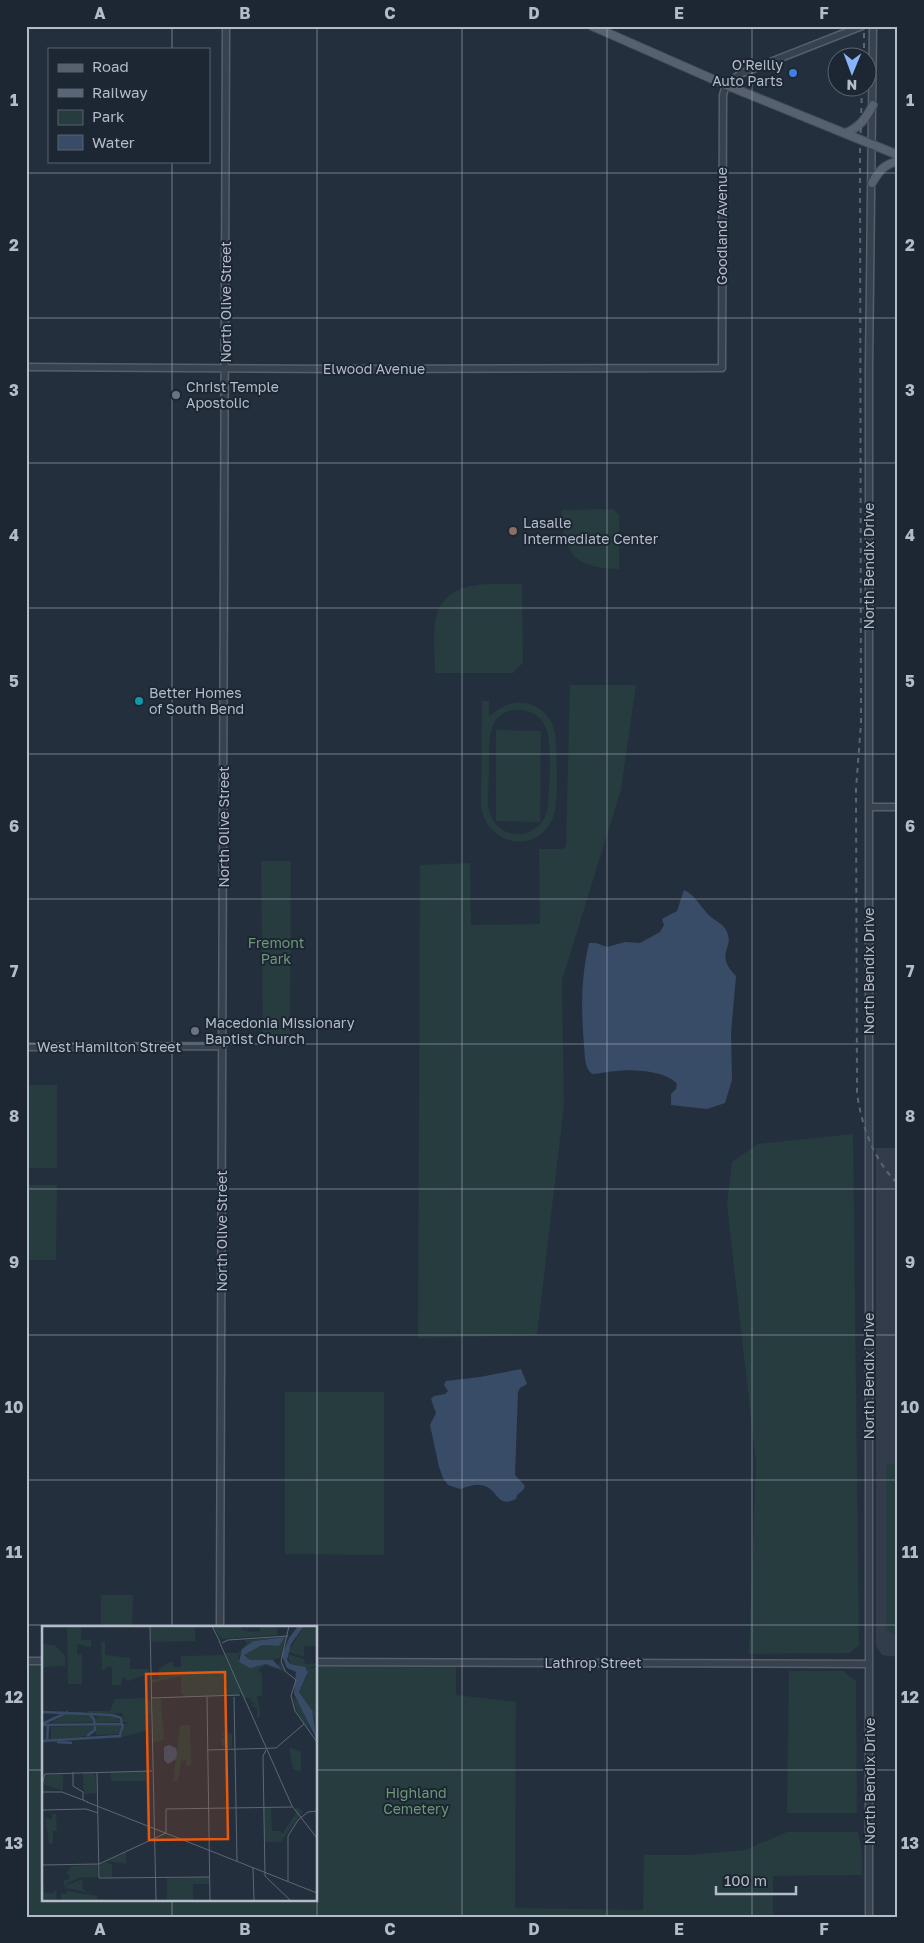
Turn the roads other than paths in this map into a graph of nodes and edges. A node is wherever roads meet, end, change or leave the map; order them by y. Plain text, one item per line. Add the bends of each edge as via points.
1 (226, 26) edge
2 (592, 26) edge
3 (862, 26) edge
4 (874, 26) edge
5 (726, 85) junction
6 (873, 104) junction
7 (846, 133) junction
8 (872, 144) junction
9 (898, 155) edge
10 (898, 161) edge
11 (872, 184) junction
12 (26, 367) edge
13 (722, 368) joint
14 (226, 369) junction
15 (869, 807) junction
16 (898, 807) edge
17 (223, 1046) junction
18 (26, 1047) edge
19 (220, 1626) edge
20 (26, 1661) edge
21 (42, 1661) edge
22 (318, 1662) edge
23 (869, 1664) junction
24 (869, 1917) edge

1 - 14 street, North Olive Street
2 - 5 main road
3 - 5 street via 740,74
4 - 6 street, North Bendix Drive
5 - 7 main road
5 - 13 street, Goodland Avenue via 723,95
6 - 7 main road via 864,120
6 - 8 street, North Bendix Drive
7 - 8 main road
8 - 9 main road
8 - 11 street, North Bendix Drive
10 - 11 main road via 880,169
11 - 15 street, North Bendix Drive
12 - 14 street, Elwood Avenue
13 - 14 street, Elwood Avenue
14 - 17 street, North Olive Street
15 - 16 street
15 - 23 street, North Bendix Drive
17 - 18 street, West Hamilton Street
17 - 19 street, North Olive Street
20 - 21 street
22 - 23 street, Lathrop Street
23 - 24 street, North Bendix Drive

